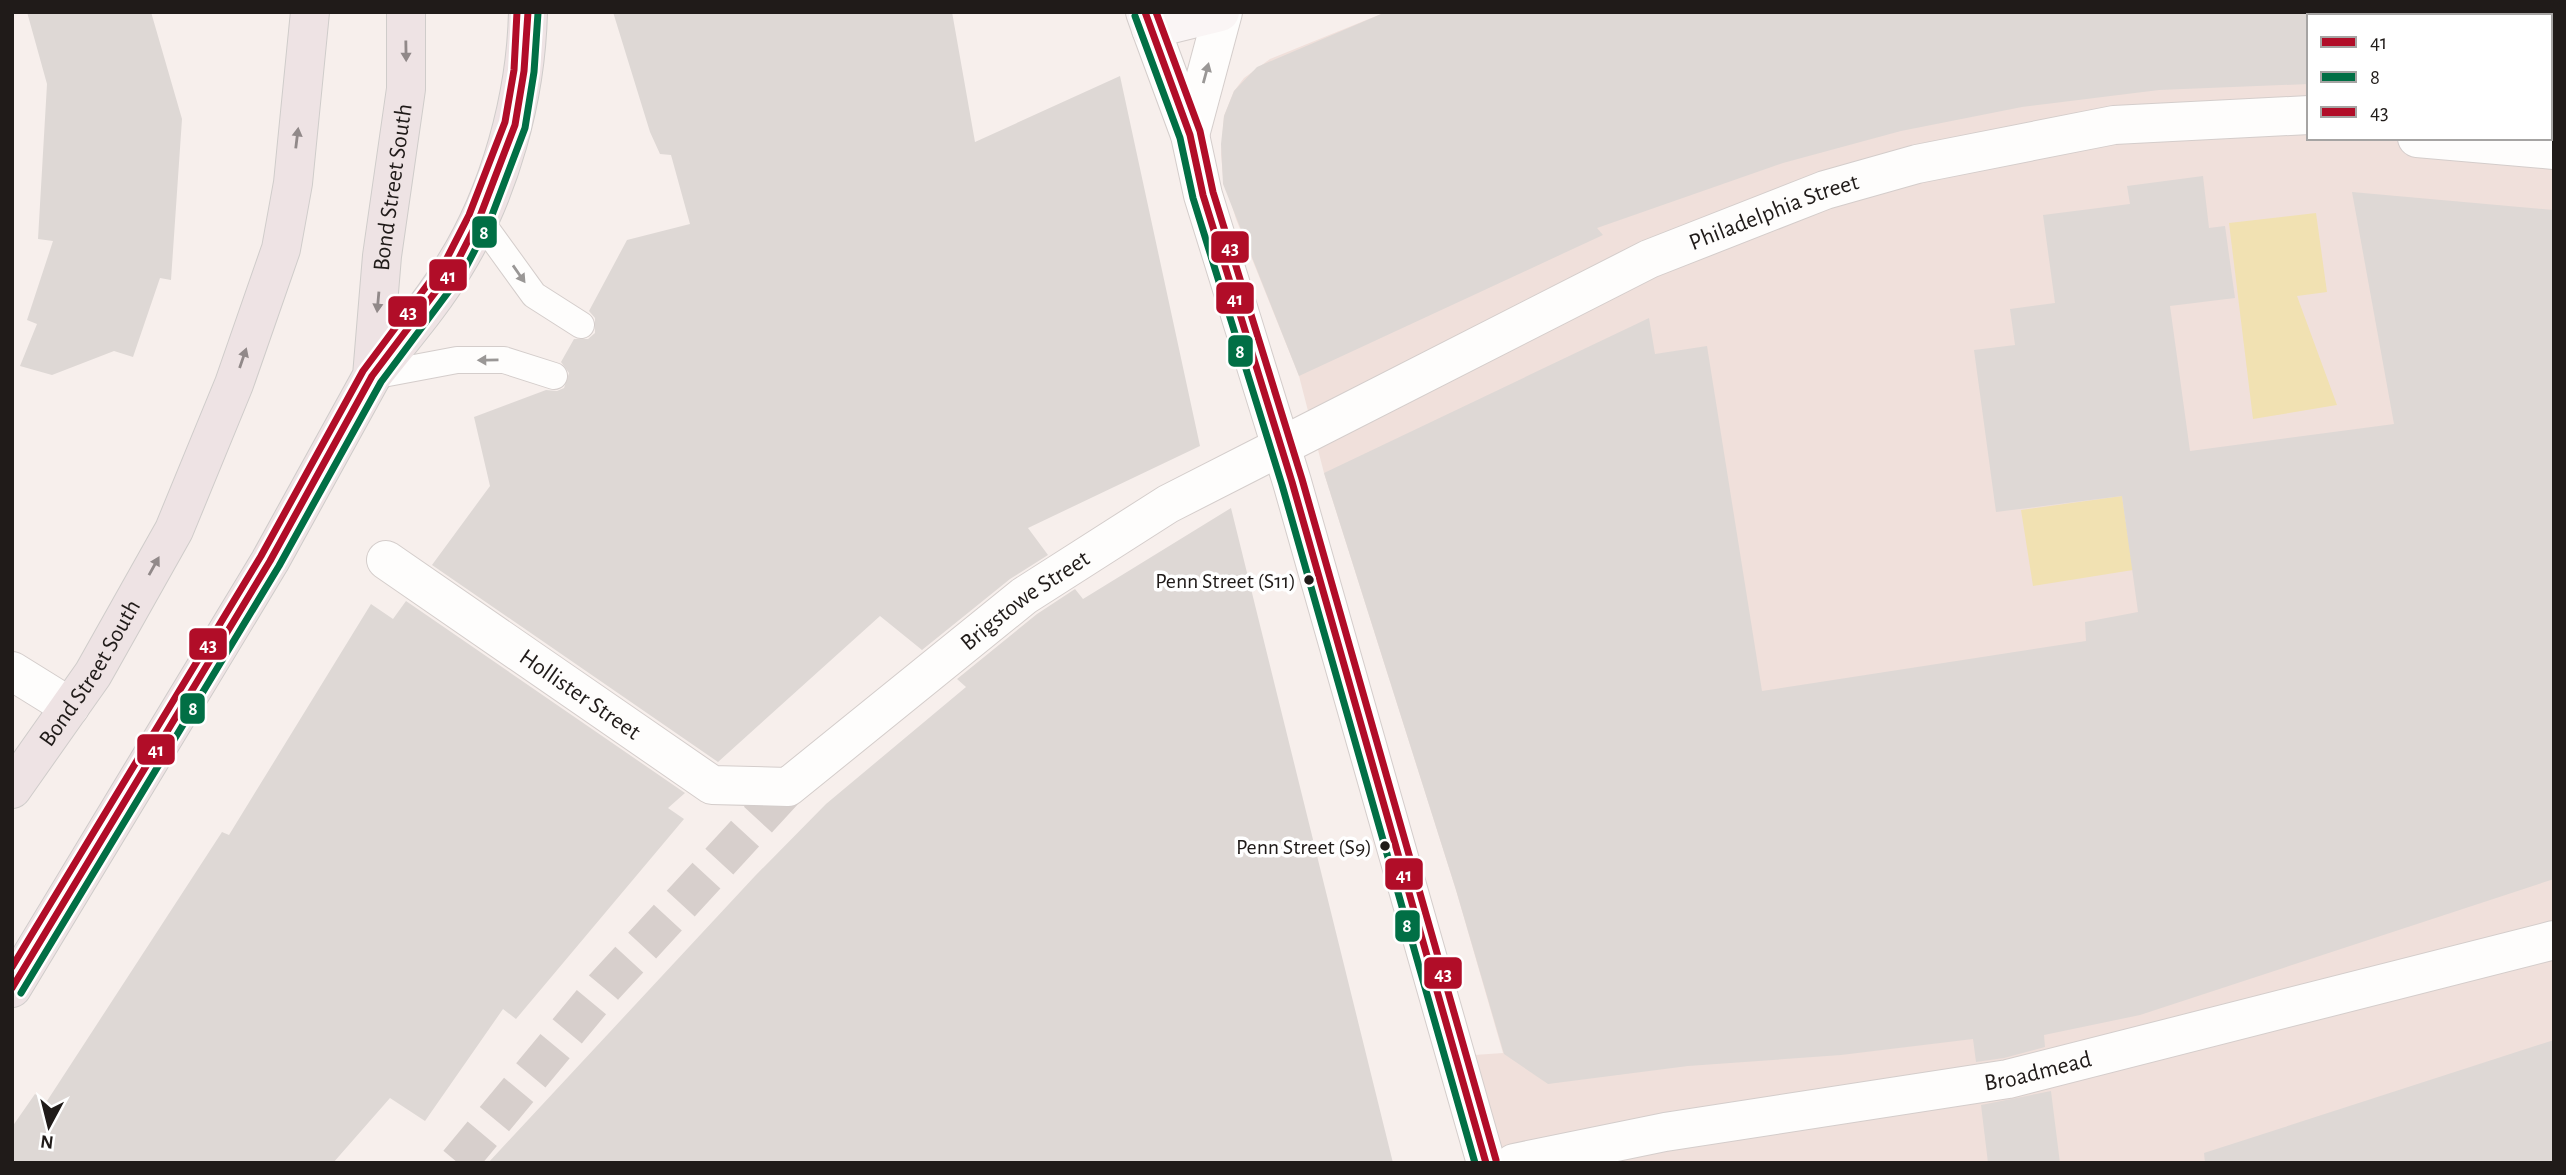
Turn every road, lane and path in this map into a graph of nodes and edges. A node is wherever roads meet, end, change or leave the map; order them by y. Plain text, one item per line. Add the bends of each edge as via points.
1 (406, 12) edge
2 (528, 12) edge
3 (1221, 12) edge
4 (308, 18) edge
5 (1148, 21) edge
6 (2307, 115) edge
7 (1189, 135) junction
8 (2440, 140) edge
9 (2554, 150) edge
10 (479, 219) junction
11 (581, 325) dead end
12 (372, 376) junction
13 (554, 376) dead end
14 (1280, 446) junction
15 (386, 560) dead end
16 (12, 671) edge
17 (70, 707) junction
18 (788, 787) joint
19 (12, 789) edge
20 (2554, 940) edge
21 (12, 988) edge
22 (1486, 1163) edge
23 (1514, 1163) edge

1 -> 12 highway, Bond Street South via 407,89 382,256
2 - 10 highway via 515,125
3 - 5 street
7 -> 3 street
17 -> 4 highway, Bond Street South via 174,530 234,384 281,248 293,183
5 - 7 street
6 - 14 street, Philadelphia Street via 2114,125 1917,163 1825,190 1650,259
7 - 14 street
8 - 9 street
10 -> 11 lane via 534,295
10 - 12 highway via 455,266
13 -> 12 lane via 503,360 457,360
12 - 21 highway, Bond Street South via 270,561
14 - 18 street, Brigstowe Street via 1168,504 1024,596
14 - 22 street
15 - 18 street, Hollister Street via 712,785
16 - 17 street
17 - 19 highway, Bond Street South
20 - 23 street, Broadmead via 2008,1079 1665,1132

